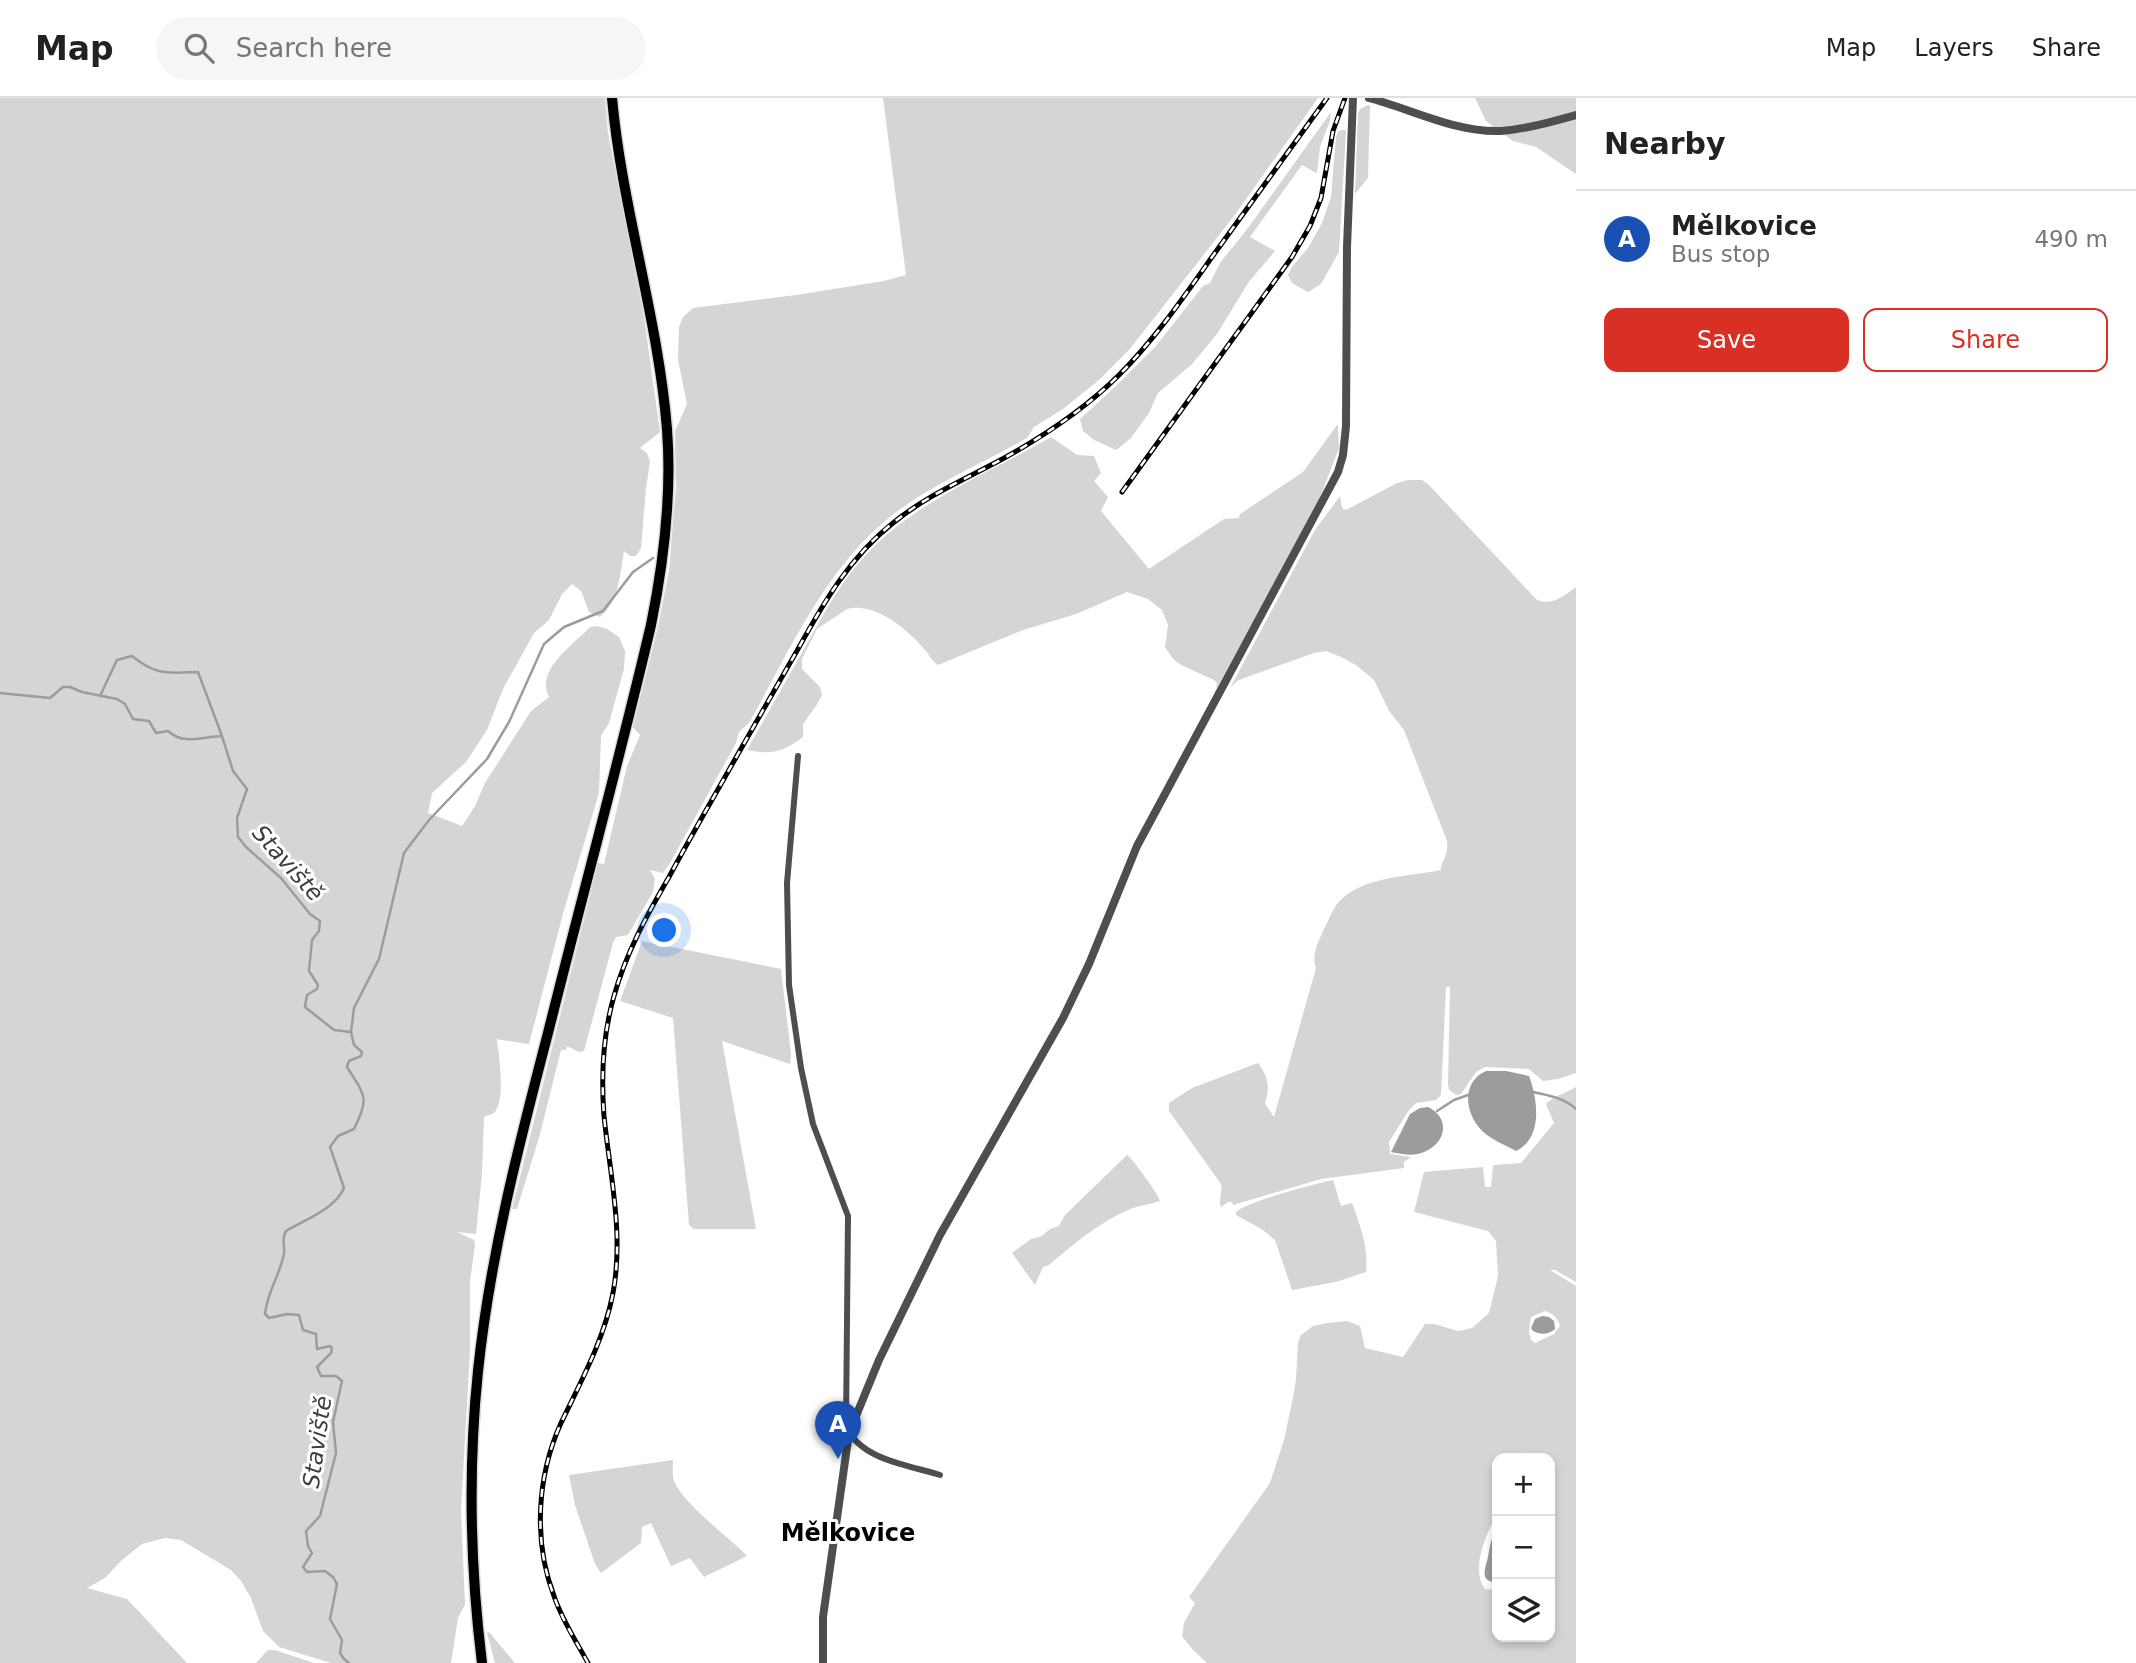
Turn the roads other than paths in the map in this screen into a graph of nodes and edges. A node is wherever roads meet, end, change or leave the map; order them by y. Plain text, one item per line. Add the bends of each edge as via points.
1 (612, 98) edge
2 (1353, 98) edge
3 (1369, 98) edge
4 (1576, 115) edge
5 (798, 755) dead end
6 (849, 1433) junction
7 (940, 1475) dead end
8 (482, 1663) edge
9 (823, 1663) edge

1 - 8 main road via 664,404 666,528 651,625 512,1173 486,1308 472,1454 473,1570
2 - 6 street via 1346,426 1338,472 1137,846 1090,964 940,1234
3 - 4 street via 1487,131
5 - 6 street via 787,883 789,985 813,1124 848,1216
6 - 7 street via 870,1453
6 - 9 street via 823,1617

